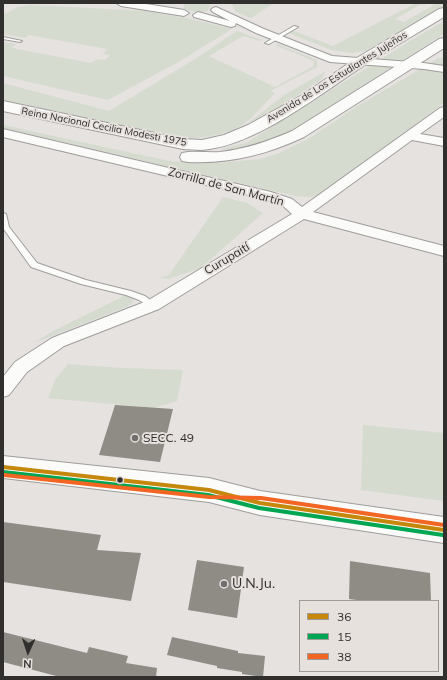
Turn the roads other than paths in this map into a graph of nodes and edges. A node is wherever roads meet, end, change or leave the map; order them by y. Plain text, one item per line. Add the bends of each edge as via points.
1 (120, 3) edge
2 (127, 3) edge
3 (180, 3) edge
4 (216, 6) edge
5 (184, 13) junction
6 (198, 15) junction
7 (438, 16) edge
8 (296, 27) dead end
9 (260, 31) junction
10 (444, 31) edge
11 (3, 38) edge
12 (272, 40) junction
13 (20, 41) dead end
14 (439, 45) edge
15 (444, 61) edge
16 (360, 62) junction
17 (406, 65) junction
18 (444, 69) edge
19 (3, 106) edge
20 (444, 111) edge
21 (3, 119) edge
22 (3, 133) edge
23 (415, 133) junction
24 (444, 134) edge
25 (229, 139) joint
26 (444, 142) edge
27 (302, 214) junction
28 (4, 215) edge
29 (444, 251) edge
30 (153, 305) junction
31 (3, 390) edge
32 (3, 467) edge
33 (3, 480) edge
34 (260, 503) junction
35 (444, 530) edge

1 - 2 street
2 - 5 street
3 - 5 street via 178,9
4 - 6 street via 207,14
4 - 9 street via 226,16
5 - 6 street
6 - 9 street
7 - 10 main road via 434,26
7 - 16 main road, Avenida de Los Estudiantes Jujeños
8 - 12 lane
9 - 12 street
11 - 13 lane
12 - 16 street via 330,59
14 - 15 street via 439,56
14 - 17 main road
16 - 17 street
16 - 25 main road, Avenida de Los Estudiantes Jujeños via 309,97
17 - 18 street
17 - 21 main road via 298,134 266,148 228,157 179,155
19 - 25 main road, Reina Nacional Cecilia Modesti 1975 via 183,144 202,145
20 - 23 street, Curupaití
22 - 27 street, Zorrilla de San Martín via 266,195 287,202
23 - 24 street
23 - 26 street
23 - 27 street, Curupaití
27 - 29 street, Zorrilla de San Martín
27 - 30 street, Curupaití
28 - 30 lane via 6,227 34,266 128,293
30 - 31 street, Curupaití via 58,342 21,367
32 - 34 main road via 209,490
33 - 34 main road via 209,502
34 - 35 main road

